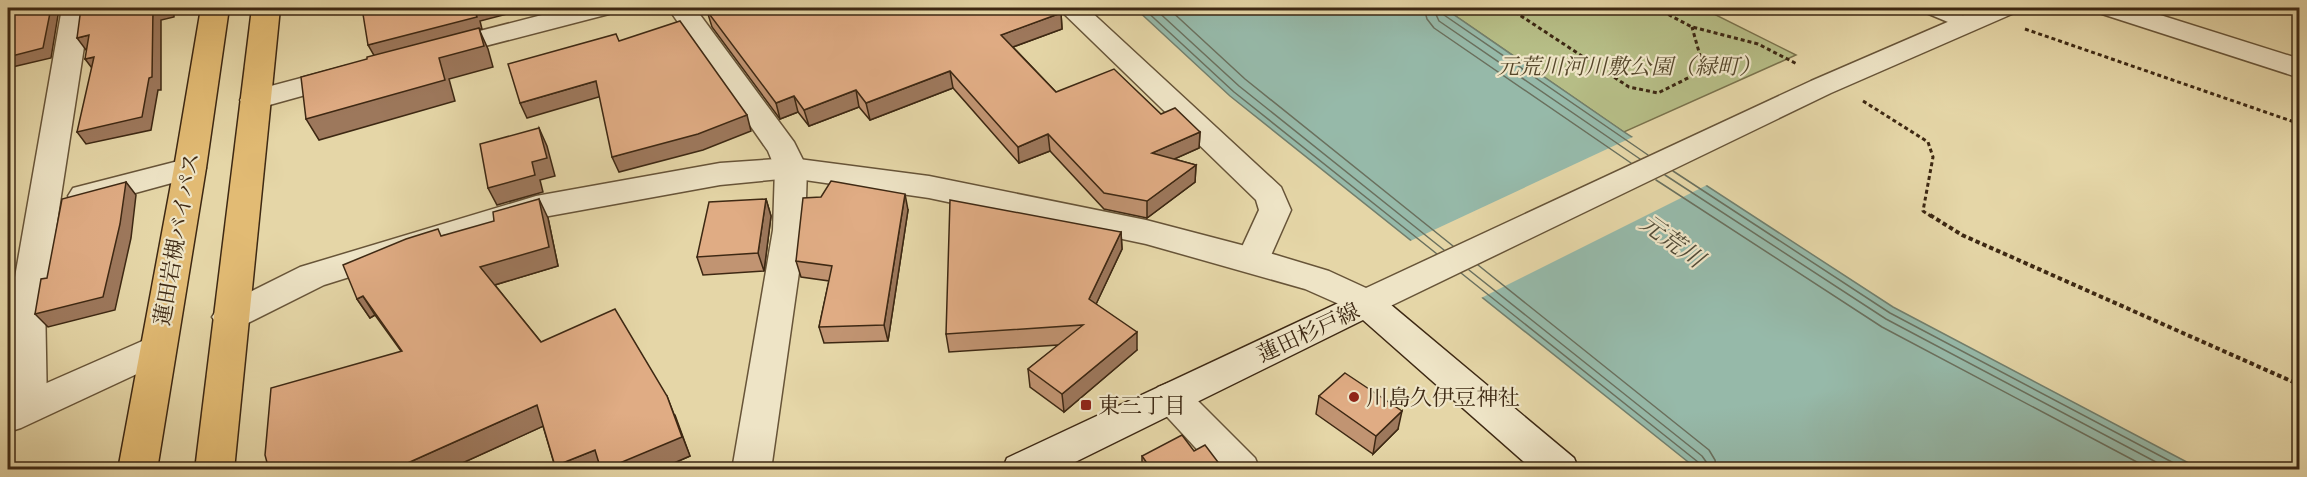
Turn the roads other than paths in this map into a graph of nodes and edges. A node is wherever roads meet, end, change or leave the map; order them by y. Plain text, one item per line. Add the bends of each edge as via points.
1 (76, 8) edge
2 (215, 8) edge
3 (266, 8) edge
4 (599, 8) edge
5 (682, 8) edge
6 (1072, 8) edge
7 (1930, 8) edge
8 (2002, 8) edge
9 (2112, 8) edge
10 (1966, 23) junction
11 (415, 57) edge
12 (2295, 65) edge
13 (369, 69) edge
14 (255, 99) junction
15 (190, 168) junction
16 (791, 168) junction
17 (42, 207) junction
18 (1253, 260) junction
19 (1365, 303) junction
20 (230, 317) junction
21 (156, 349) junction
22 (1171, 397) junction
23 (18, 412) edge
24 (136, 470) edge
25 (214, 470) edge
26 (751, 470) edge
27 (1021, 470) edge
28 (1241, 470) edge
29 (1560, 470) edge

1 - 17 street
2 - 15 highway, 蓮田岩槻バイパス
3 - 14 highway
4 - 11 street
5 - 16 street via 783,149
6 - 18 street via 1270,195 1275,210
7 - 10 lane
8 - 10 street
9 - 12 street
10 - 19 street
13 - 14 street
14 - 20 highway
15 - 17 street
15 - 21 highway, 蓮田岩槻バイパス
16 - 18 street via 929,187 1146,232
16 - 20 street via 720,174 536,207 312,276
16 - 26 street via 789,230
17 - 23 street via 28,300
18 - 19 street via 1317,280
19 - 22 street, 蓮田杉戸線
19 - 29 street, 蓮田杉戸線
20 - 25 highway
21 - 23 street
21 - 24 highway, 蓮田岩槻バイパス
22 - 27 street, 蓮田杉戸線
22 - 28 street

